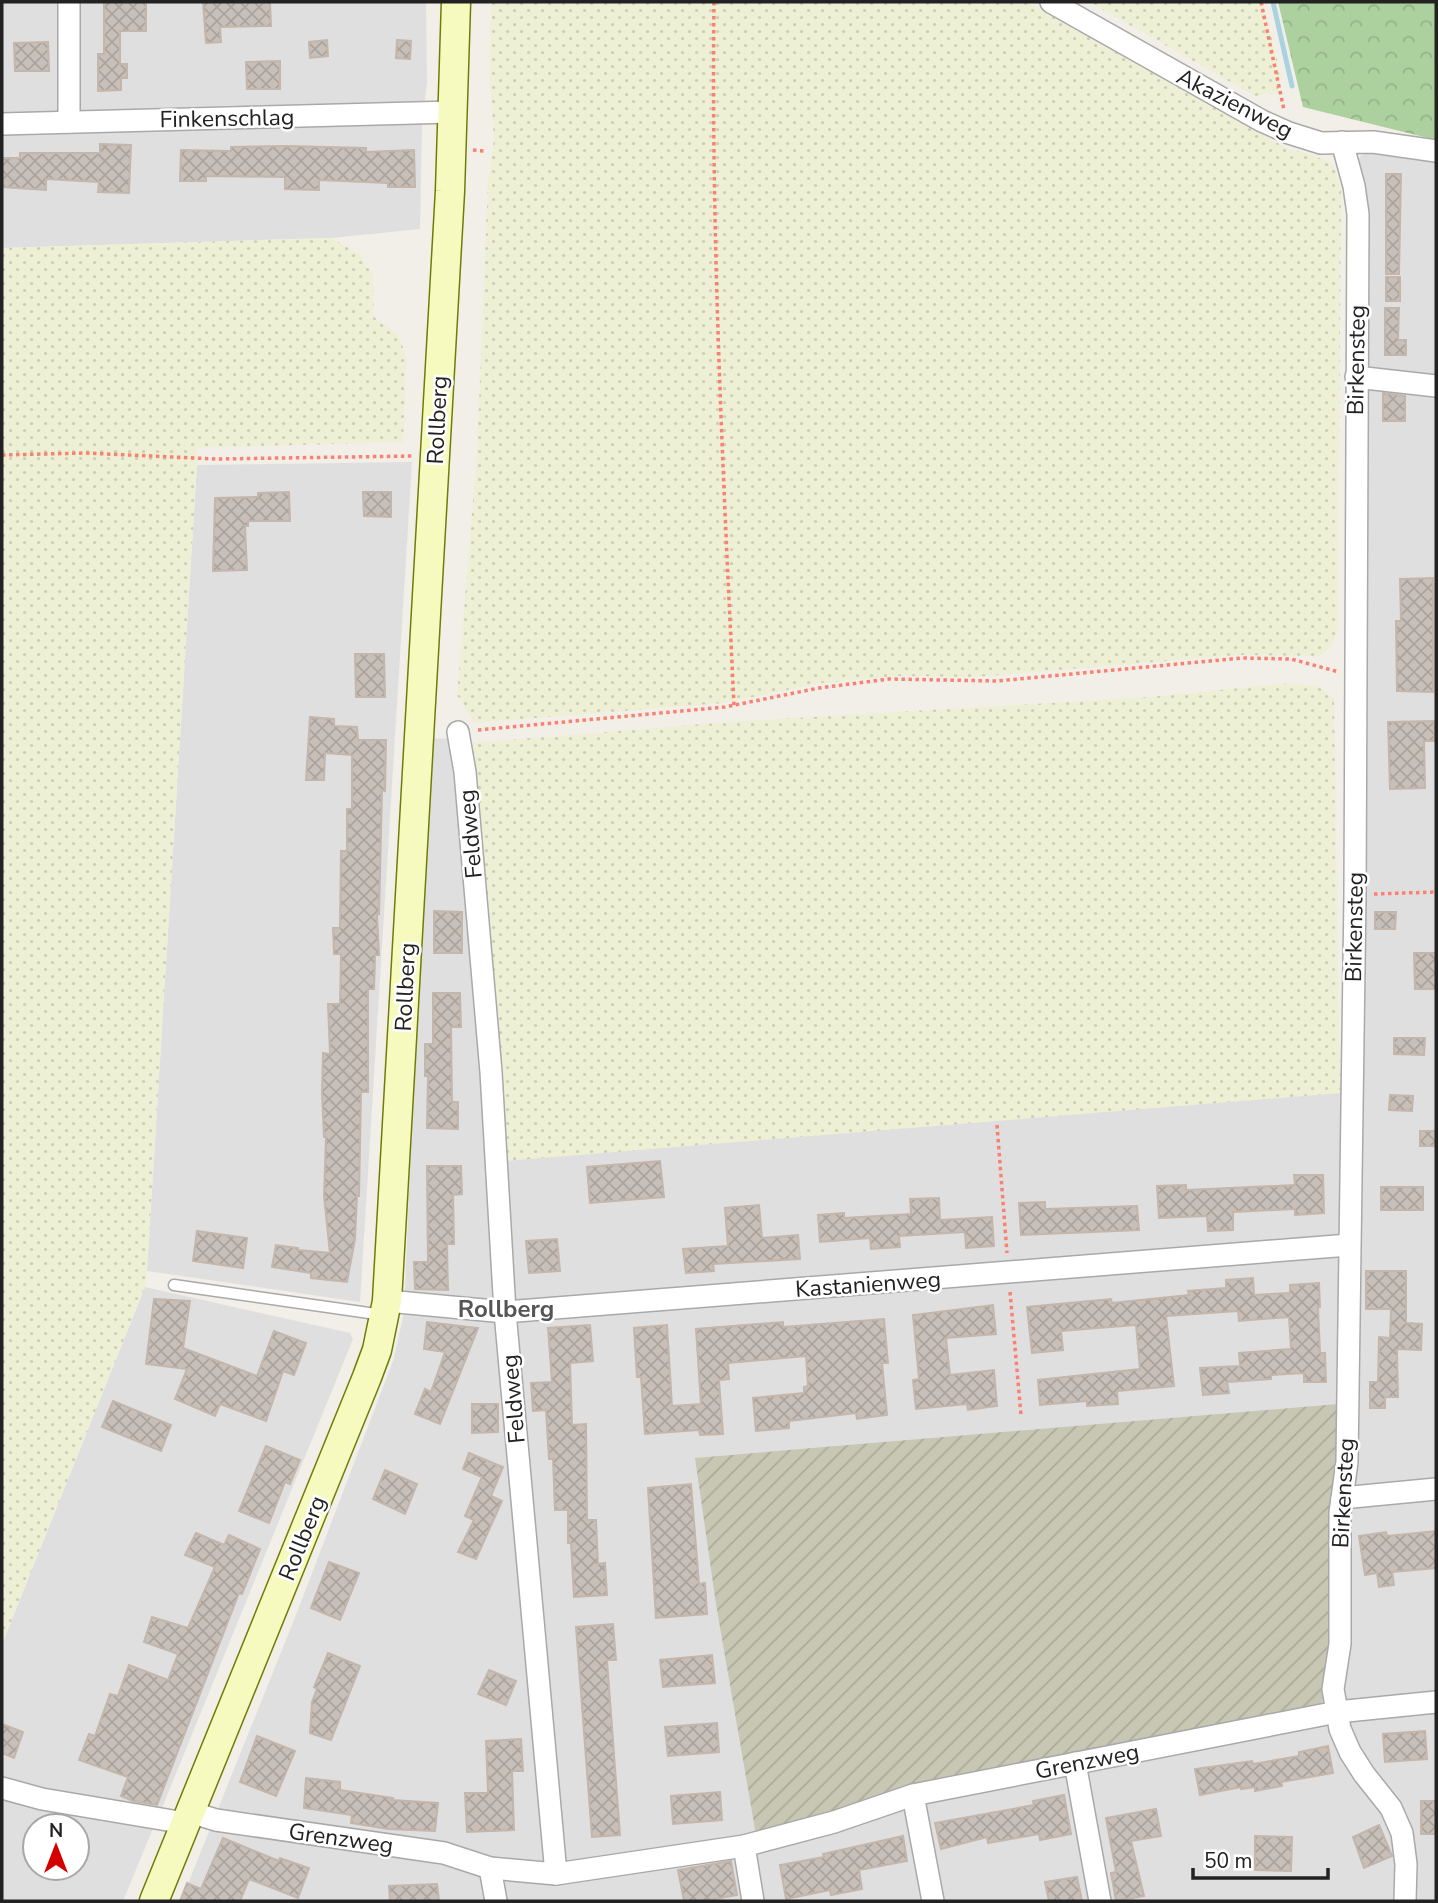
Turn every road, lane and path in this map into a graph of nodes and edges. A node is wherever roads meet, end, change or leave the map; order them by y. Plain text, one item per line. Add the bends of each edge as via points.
1 (69, 2) edge
2 (456, 2) edge
3 (714, 2) edge
4 (1051, 2) edge
5 (1261, 2) edge
6 (453, 112) junction
7 (69, 122) junction
8 (2, 124) edge
9 (1289, 133) junction
10 (1342, 142) junction
11 (1436, 151) edge
12 (1356, 377) junction
13 (1436, 386) edge
14 (2, 455) edge
15 (435, 456) junction
16 (1354, 676) junction
17 (734, 706) junction
18 (458, 732) joint
19 (1436, 892) edge
20 (1355, 895) junction
21 (1349, 1245) junction
22 (174, 1285) dead end
23 (385, 1308) junction
24 (505, 1312) junction
25 (1436, 1489) edge
26 (1342, 1498) junction
27 (1436, 1702) edge
28 (1337, 1712) junction
29 (1075, 1763) junction
30 (2, 1788) edge
31 (913, 1795) junction
32 (187, 1818) junction
33 (744, 1846) junction
34 (490, 1868) junction
35 (556, 1874) junction
36 (154, 1901) edge
37 (496, 1901) edge
38 (753, 1901) edge
39 (933, 1901) edge
40 (1100, 1901) edge
41 (1405, 1901) edge

1 - 7 street
2 - 6 main road, Rollberg
3 - 17 path via 717,280
4 - 9 street, Akazienweg
5 - 9 path
6 - 7 street, Finkenschlag
6 - 15 main road, Rollberg
7 - 8 street, Finkenschlag
9 - 10 street, Akazienweg via 1321,143
10 - 11 street, Akazienweg
10 - 12 street, Birkensteg via 1357,214
12 - 13 street
12 - 16 street, Birkensteg
14 - 15 path
15 - 23 main road, Rollberg
16 - 17 path via 1291,659 1242,658 997,681 889,679
16 - 20 street, Birkensteg
17 - 18 path
18 - 24 street, Feldweg via 491,1072
19 - 20 path
20 - 21 street, Birkensteg
21 - 24 street, Kastanienweg
21 - 26 street, Birkensteg via 1347,1462
22 - 23 lane
23 - 24 street, Kastanienweg
23 - 32 main road, Rollberg via 367,1377
24 - 35 street, Feldweg
25 - 26 street
26 - 28 street, Birkensteg via 1340,1644 1333,1689
27 - 28 street, Grenzweg
28 - 29 street, Grenzweg
28 - 41 street, Birkensteg via 1350,1752 1391,1808 1402,1833
29 - 31 street, Grenzweg
29 - 40 street
30 - 32 street, Grenzweg via 42,1799
31 - 33 street, Grenzweg
31 - 39 street
32 - 34 street, Grenzweg via 444,1853
32 - 36 main road, Rollberg
33 - 35 street, Grenzweg
33 - 38 street
34 - 35 street
34 - 37 street

